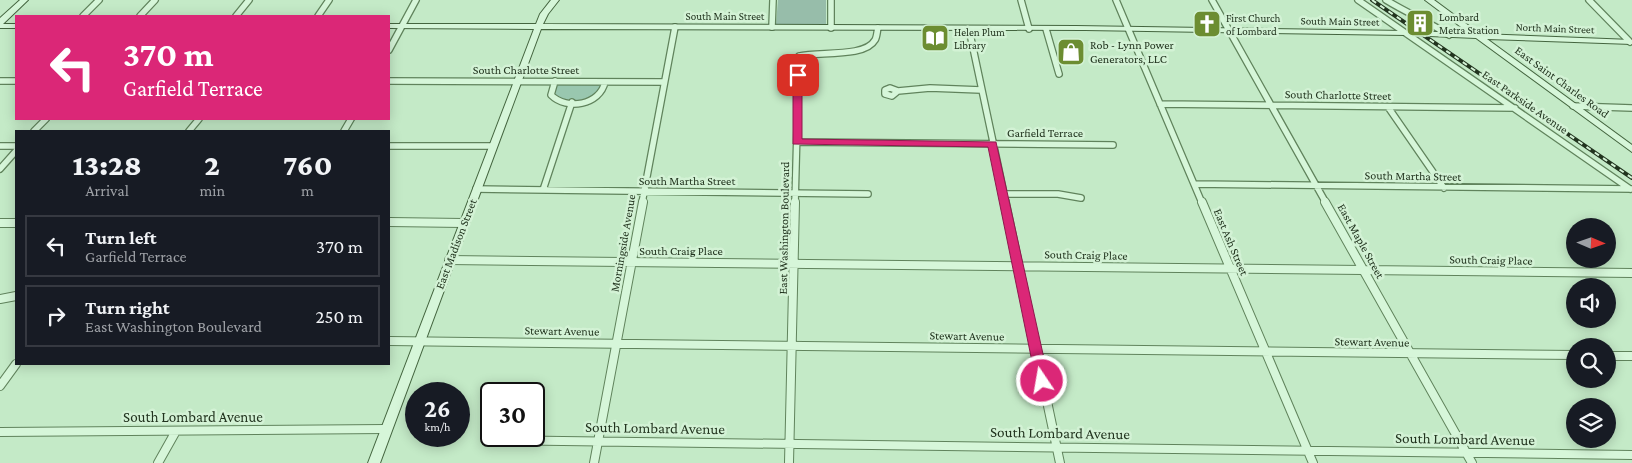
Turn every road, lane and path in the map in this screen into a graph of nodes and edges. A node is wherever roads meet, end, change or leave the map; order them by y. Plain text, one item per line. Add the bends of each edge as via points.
1 (24, 0) edge
2 (99, 0) edge
3 (155, 0) edge
4 (249, 0) edge
5 (329, 0) edge
6 (416, 0) edge
7 (555, 0) edge
8 (773, 0) edge
9 (831, 0) edge
10 (1021, 0) edge
11 (1116, 0) edge
12 (1212, 0) edge
13 (1358, 0) edge
14 (1386, 0) edge
15 (1429, 0) edge
16 (1589, 0) edge
17 (84, 15) edge
18 (141, 15) edge
19 (237, 15) edge
20 (319, 15) edge
21 (0, 22) edge
22 (0, 26) edge
23 (15, 26) edge
24 (390, 26) edge
25 (402, 26) junction
26 (538, 26) junction
27 (675, 27) junction
28 (772, 28) junction
29 (831, 28) junction
30 (878, 28) junction
31 (969, 29) junction
32 (1029, 29) junction
33 (1046, 29) junction
34 (1128, 30) junction
35 (1229, 31) junction
36 (1406, 33) junction
37 (1449, 35) junction
38 (1478, 36) junction
39 (1630, 43) edge
40 (390, 48) edge
41 (1059, 74) dead end
42 (0, 81) edge
43 (15, 81) edge
44 (390, 81) edge
45 (516, 81) junction
46 (555, 81) junction
47 (605, 82) junction
48 (664, 82) junction
49 (981, 90) junction
50 (898, 91) dead end
51 (572, 102) junction
52 (1160, 104) junction
53 (1272, 106) junction
54 (1573, 106) junction
55 (1388, 107) junction
56 (1515, 108) junction
57 (1632, 108) edge
58 (45, 120) edge
59 (35, 130) edge
60 (797, 142) junction
61 (992, 144) junction
62 (1112, 145) dead end
63 (0, 146) edge
64 (15, 146) edge
65 (390, 146) edge
66 (492, 146) junction
67 (1632, 149) edge
68 (15, 152) edge
69 (0, 168) edge
70 (1195, 184) junction
71 (1317, 186) junction
72 (1444, 188) junction
73 (476, 190) junction
74 (543, 190) junction
75 (1631, 190) edge
76 (644, 192) junction
77 (796, 192) junction
78 (868, 194) dead end
79 (1003, 194) junction
80 (1081, 198) dead end
81 (390, 222) edge
82 (0, 223) edge
83 (15, 223) edge
84 (463, 223) junction
85 (450, 260) junction
86 (631, 262) junction
87 (794, 263) junction
88 (1018, 266) junction
89 (1230, 268) junction
90 (1364, 270) junction
91 (1632, 273) edge
92 (15, 296) edge
93 (0, 299) edge
94 (390, 341) edge
95 (420, 341) junction
96 (616, 343) junction
97 (793, 346) junction
98 (1036, 348) junction
99 (1266, 352) junction
100 (1411, 354) junction
101 (1566, 355) edge
102 (1616, 356) edge
103 (1632, 356) edge
104 (15, 365) edge
105 (0, 386) edge
106 (386, 430) junction
107 (176, 431) junction
108 (0, 432) edge
109 (545, 441) edge
110 (598, 441) junction
111 (789, 444) junction
112 (1056, 447) junction
113 (1307, 450) junction
114 (1467, 453) junction
115 (1632, 455) edge
116 (158, 463) edge
117 (374, 463) edge
118 (594, 463) edge
119 (789, 463) edge
120 (1060, 463) edge
121 (1313, 463) edge
122 (1472, 463) edge

1 - 21 main road
2 - 17 street
3 - 18 street
4 - 19 street
5 - 20 street
6 - 25 street
7 - 26 main road, East Madison Street
8 - 28 street
9 - 29 street
10 - 32 street
11 - 34 street, East Ash Street
12 - 35 street, East Maple Street
13 - 36 street, East Parkside Avenue
14 - 37 street
15 - 38 main road, East Saint Charles Road
16 - 39 street
22 - 23 main road
24 - 25 main road, South Main Street
25 - 26 main road, South Main Street
25 - 40 street
26 - 27 main road, South Main Street
26 - 45 main road, East Madison Street
27 - 28 main road, South Main Street
27 - 48 street, Morningside Avenue
28 - 29 main road, South Main Street
29 - 30 main road, South Main Street
30 - 31 main road, South Main Street
30 - 60 street, East Washington Boulevard via 874,42 859,50 799,56
31 - 32 main road, South Main Street
31 - 49 street
32 - 33 main road, South Main Street
33 - 34 main road, South Main Street
33 - 41 street
34 - 35 main road, South Main Street
34 - 52 street, East Ash Street
35 - 36 main road, South Main Street
35 - 53 street, East Maple Street
36 - 37 main road, South Main Street
36 - 56 street, East Parkside Avenue
37 - 38 main road, South Main Street
38 - 39 main road, North Main Street
38 - 54 main road, East Saint Charles Road
42 - 43 street
44 - 45 street, South Charlotte Street
45 - 46 street, South Charlotte Street
45 - 66 main road, East Madison Street
46 - 47 street, South Charlotte Street
46 - 51 street via 553,99
47 - 48 street, South Charlotte Street
47 - 51 street via 598,97
48 - 76 street, Morningside Avenue
49 - 50 street via 928,86
49 - 61 street
51 - 74 street
52 - 53 street, South Charlotte Street
52 - 70 street, East Ash Street
53 - 55 street, South Charlotte Street
53 - 71 street, East Maple Street
54 - 57 street
54 - 67 main road, East Saint Charles Road
55 - 56 street, South Charlotte Street
55 - 72 street
56 - 75 street, East Parkside Avenue
58 - 59 street
60 - 61 street, Garfield Terrace
60 - 77 street, East Washington Boulevard
61 - 62 street, Garfield Terrace
61 - 79 street
63 - 64 street
65 - 66 street
66 - 73 main road, East Madison Street
68 - 69 street
70 - 71 street, South Martha Street
70 - 89 street, East Ash Street
71 - 72 street, South Martha Street
71 - 90 street, East Maple Street
72 - 75 street, South Martha Street
73 - 74 street, South Martha Street
73 - 84 main road, East Madison Street
74 - 76 street, South Martha Street
76 - 77 street, South Martha Street
76 - 86 street, Morningside Avenue
77 - 78 street, South Martha Street
77 - 87 street, East Washington Boulevard
79 - 80 street via 1058,194
79 - 88 street
81 - 84 street
82 - 83 street
84 - 85 main road, East Madison Street
85 - 86 street, South Craig Place
85 - 95 main road, East Madison Street
86 - 87 street, South Craig Place
86 - 96 street, Morningside Avenue
87 - 88 street, South Craig Place
87 - 97 street, East Washington Boulevard
88 - 89 street, South Craig Place
88 - 98 street
89 - 90 street, South Craig Place
89 - 99 street, East Ash Street
90 - 91 street, South Craig Place
90 - 100 street, East Maple Street
92 - 93 street
94 - 95 street, Stewart Avenue
95 - 96 street, Stewart Avenue
95 - 106 main road, East Madison Street
96 - 97 street, Stewart Avenue
96 - 110 street, Morningside Avenue
97 - 98 street, Stewart Avenue
97 - 111 street, East Washington Boulevard
98 - 99 street, Stewart Avenue
98 - 112 street
99 - 100 street, Stewart Avenue
99 - 113 street, East Ash Street
100 - 101 street, Stewart Avenue
100 - 114 street, East Maple Street
102 - 103 street
104 - 105 street
106 - 107 street, South Lombard Avenue
106 - 117 main road, East Madison Street
107 - 108 street, South Lombard Avenue
107 - 116 street
109 - 110 street, South Lombard Avenue
110 - 111 street, South Lombard Avenue
110 - 118 street, Morningside Avenue
111 - 112 street, South Lombard Avenue
111 - 119 street, East Washington Boulevard
112 - 113 street, South Lombard Avenue
112 - 120 street
113 - 114 street, South Lombard Avenue
113 - 121 street, East Ash Street
114 - 115 street, South Lombard Avenue
114 - 122 street, East Maple Street

